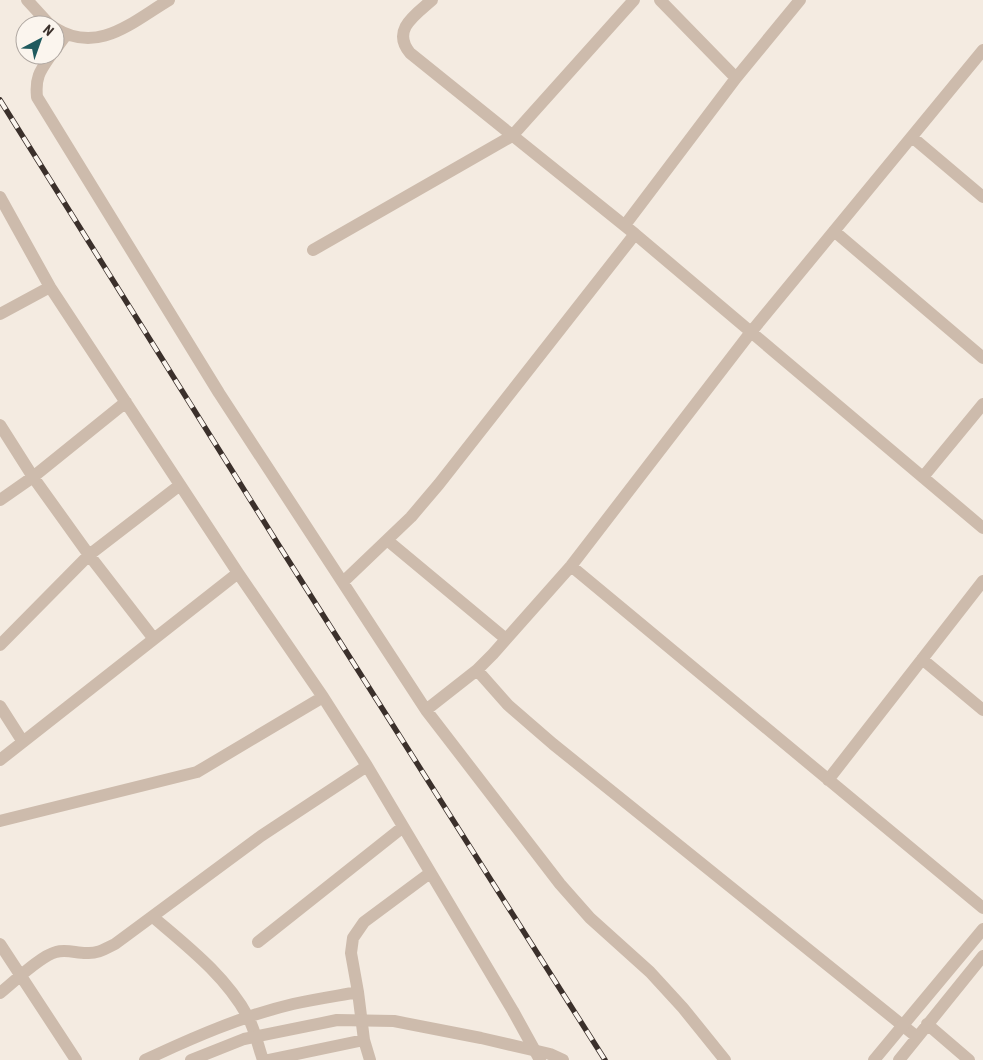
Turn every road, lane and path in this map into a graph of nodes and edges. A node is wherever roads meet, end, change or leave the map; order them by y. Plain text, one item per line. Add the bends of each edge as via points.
1 (27, 0) edge
2 (169, 0) edge
3 (432, 0) edge
4 (634, 0) edge
5 (660, 0) edge
6 (800, 0) edge
7 (41, 15) edge
8 (66, 35) edge
9 (983, 50) edge
10 (44, 65) edge
11 (736, 78) junction
12 (512, 136) junction
13 (912, 137) junction
14 (0, 197) edge
15 (983, 198) edge
16 (625, 225) junction
17 (834, 231) junction
18 (635, 234) junction
19 (313, 250) dead end
20 (50, 287) junction
21 (0, 314) edge
22 (751, 332) junction
23 (983, 358) edge
24 (126, 402) junction
25 (983, 404) edge
26 (0, 425) edge
27 (923, 477) junction
28 (33, 478) junction
29 (180, 484) junction
30 (0, 500) edge
31 (983, 528) edge
32 (387, 540) junction
33 (89, 556) junction
34 (571, 566) junction
35 (238, 573) junction
36 (983, 581) edge
37 (343, 582) junction
38 (154, 639) junction
39 (506, 639) junction
40 (0, 645) edge
41 (922, 660) junction
42 (476, 670) junction
43 (323, 697) junction
44 (0, 706) edge
45 (426, 710) junction
46 (983, 710) edge
47 (23, 742) junction
48 (0, 760) edge
49 (367, 766) junction
50 (828, 780) junction
51 (0, 821) edge
52 (403, 827) junction
53 (430, 873) junction
54 (983, 908) edge
55 (153, 917) junction
56 (983, 929) edge
57 (258, 942) dead end
58 (0, 944) edge
59 (981, 962) edge
60 (21, 976) junction
61 (358, 992) junction
62 (0, 993) edge
63 (248, 1018) junction
64 (927, 1024) junction
65 (917, 1037) junction
66 (364, 1040) junction
67 (76, 1060) edge
68 (146, 1060) edge
69 (192, 1060) edge
70 (263, 1060) edge
71 (268, 1060) edge
72 (370, 1060) edge
73 (540, 1060) edge
74 (563, 1060) edge
75 (725, 1060) edge
76 (874, 1060) edge
77 (898, 1060) edge
78 (970, 1060) edge

1 - 7 street
2 - 8 street via 115,33 91,39
3 - 12 street via 408,23 402,33 403,44
4 - 12 street
5 - 11 street
6 - 11 street
9 - 13 street
10 - 37 street via 36,82 37,97 219,393
11 - 16 street
12 - 16 street
12 - 19 street
13 - 15 street
13 - 17 street
14 - 20 street
16 - 18 street
17 - 22 street
17 - 23 street
18 - 22 street
18 - 32 street via 439,484
20 - 21 street
20 - 24 street
22 - 27 street
22 - 34 street
24 - 28 street
24 - 29 street
25 - 27 street
26 - 28 street
27 - 31 street
28 - 30 street
28 - 33 street
29 - 33 street
29 - 35 street
32 - 37 street
32 - 39 street
33 - 38 street
33 - 40 street
34 - 39 street
34 - 50 street
35 - 38 street
35 - 43 street
36 - 41 street
37 - 45 street
38 - 47 street
39 - 42 street
41 - 46 street
41 - 50 street
42 - 45 street
42 - 65 street via 508,705 554,744
43 - 49 street
43 - 51 street via 197,772
44 - 47 street
45 - 75 street via 560,884 590,918 650,972
47 - 48 street
49 - 52 street
49 - 55 street via 261,836
50 - 54 street
52 - 53 street
52 - 57 street
53 - 61 street via 364,922 354,938 351,953
53 - 73 street
55 - 60 street via 99,952 55,952
55 - 63 street via 217,975
56 - 76 street, bridge
58 - 60 street
59 - 64 street
60 - 62 street
60 - 67 street
61 - 63 street via 293,1004
61 - 66 street
63 - 68 street via 182,1042
63 - 70 street
64 - 65 street
64 - 78 street
65 - 77 street
66 - 71 street
66 - 72 street
69 - 74 street, bridge via 244,1040 337,1020 394,1021 481,1038

